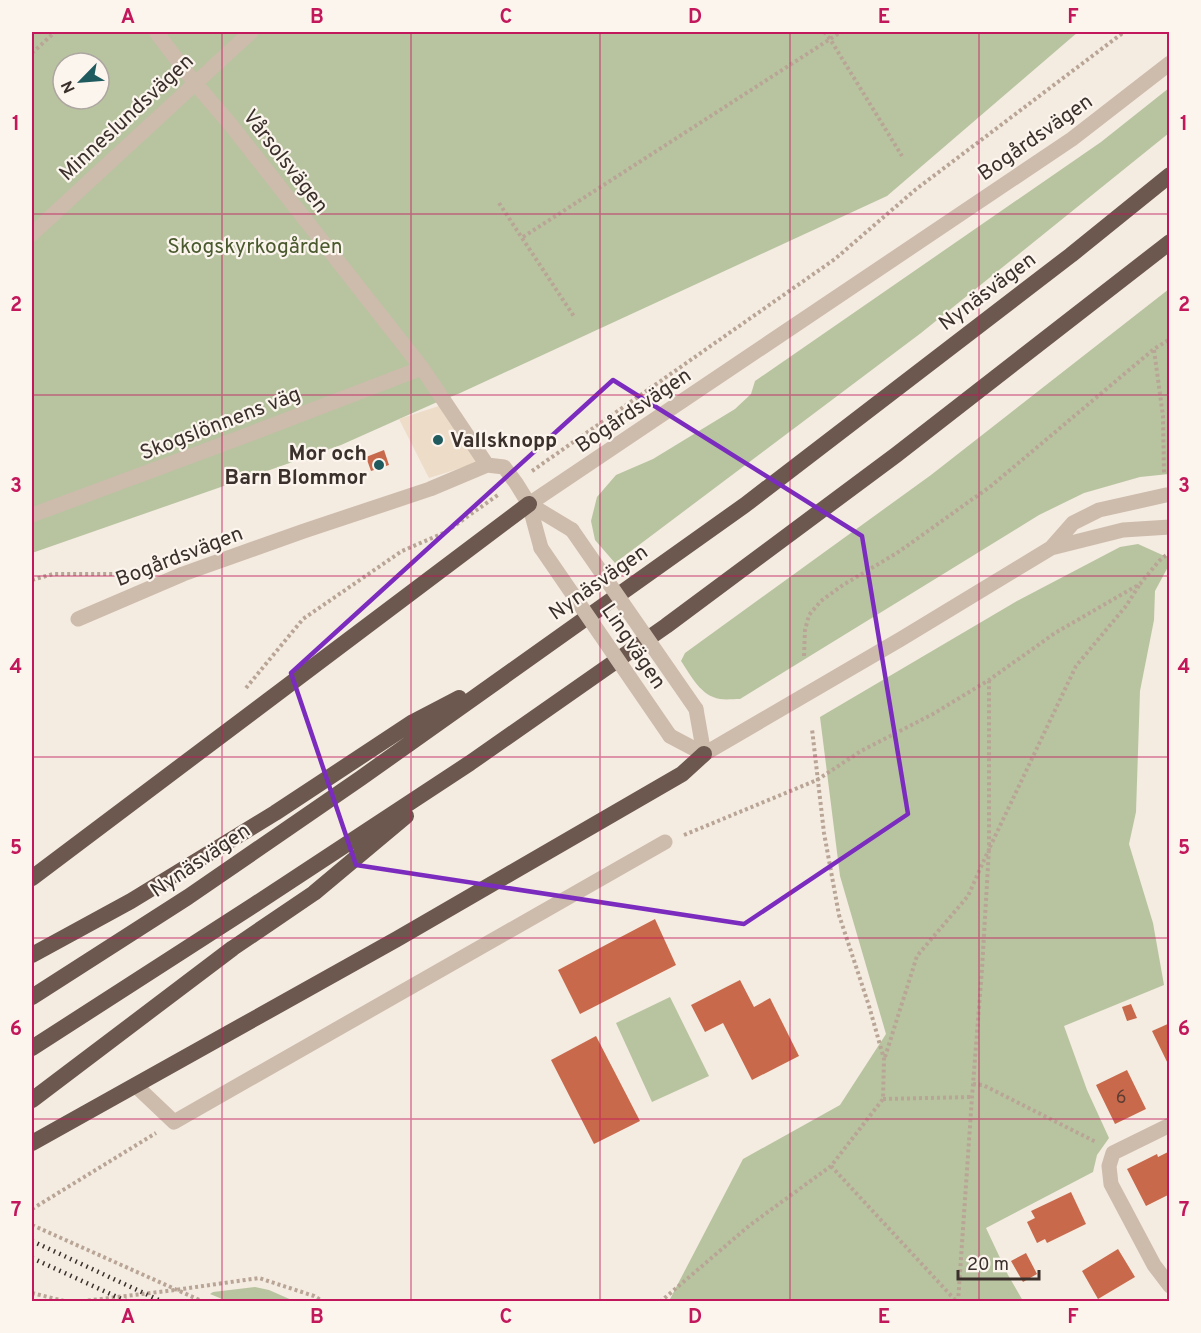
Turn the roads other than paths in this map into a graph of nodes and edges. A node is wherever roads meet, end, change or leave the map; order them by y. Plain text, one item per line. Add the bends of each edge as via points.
1 (156, 32) edge
2 (250, 32) edge
3 (1170, 63) edge
4 (194, 82) junction
5 (1170, 175) edge
6 (32, 234) edge
7 (1170, 243) edge
8 (422, 368) junction
9 (487, 465) junction
10 (1168, 495) edge
11 (529, 504) junction
12 (32, 515) edge
13 (1170, 526) edge
14 (1051, 548) junction
15 (78, 619) dead end
16 (513, 670) junction
17 (704, 754) junction
18 (470, 763) junction
19 (665, 842) road end
20 (32, 878) edge
21 (32, 955) edge
22 (32, 997) edge
23 (32, 1048) edge
24 (135, 1085) junction
25 (32, 1100) edge
26 (1170, 1125) edge
27 (32, 1143) edge
28 (1170, 1286) edge

1 - 4 street, Vårsolsvägen
2 - 4 street, Minneslundsvägen
3 - 11 street, Bogårdsvägen via 1072,139
4 - 6 street, Minneslundsvägen
4 - 8 street, Vårsolsvägen
5 - 16 highway, Nynäsvägen via 745,505
7 - 18 highway via 896,455 666,626
8 - 9 street, Vårsolsvägen
8 - 12 street, Skogslönnens väg
9 - 11 street via 504,467
9 - 15 street, Bogårdsvägen via 430,489 183,574
10 - 14 street via 1099,510 1073,524
11 - 17 street, Lingvägen, bridge via 542,548 670,736
11 - 17 street, Lingvägen, bridge via 572,530 696,709
11 - 20 highway
13 - 14 street via 1123,530
14 - 17 street
16 - 21 highway via 413,722 141,896
16 - 22 highway, Nynäsvägen via 188,897
17 - 24 highway via 682,774
18 - 23 highway
18 - 25 highway via 314,893 233,948
19 - 24 street via 174,1122
24 - 27 highway
26 - 28 street via 1113,1153 1109,1166 1111,1184 1154,1265

